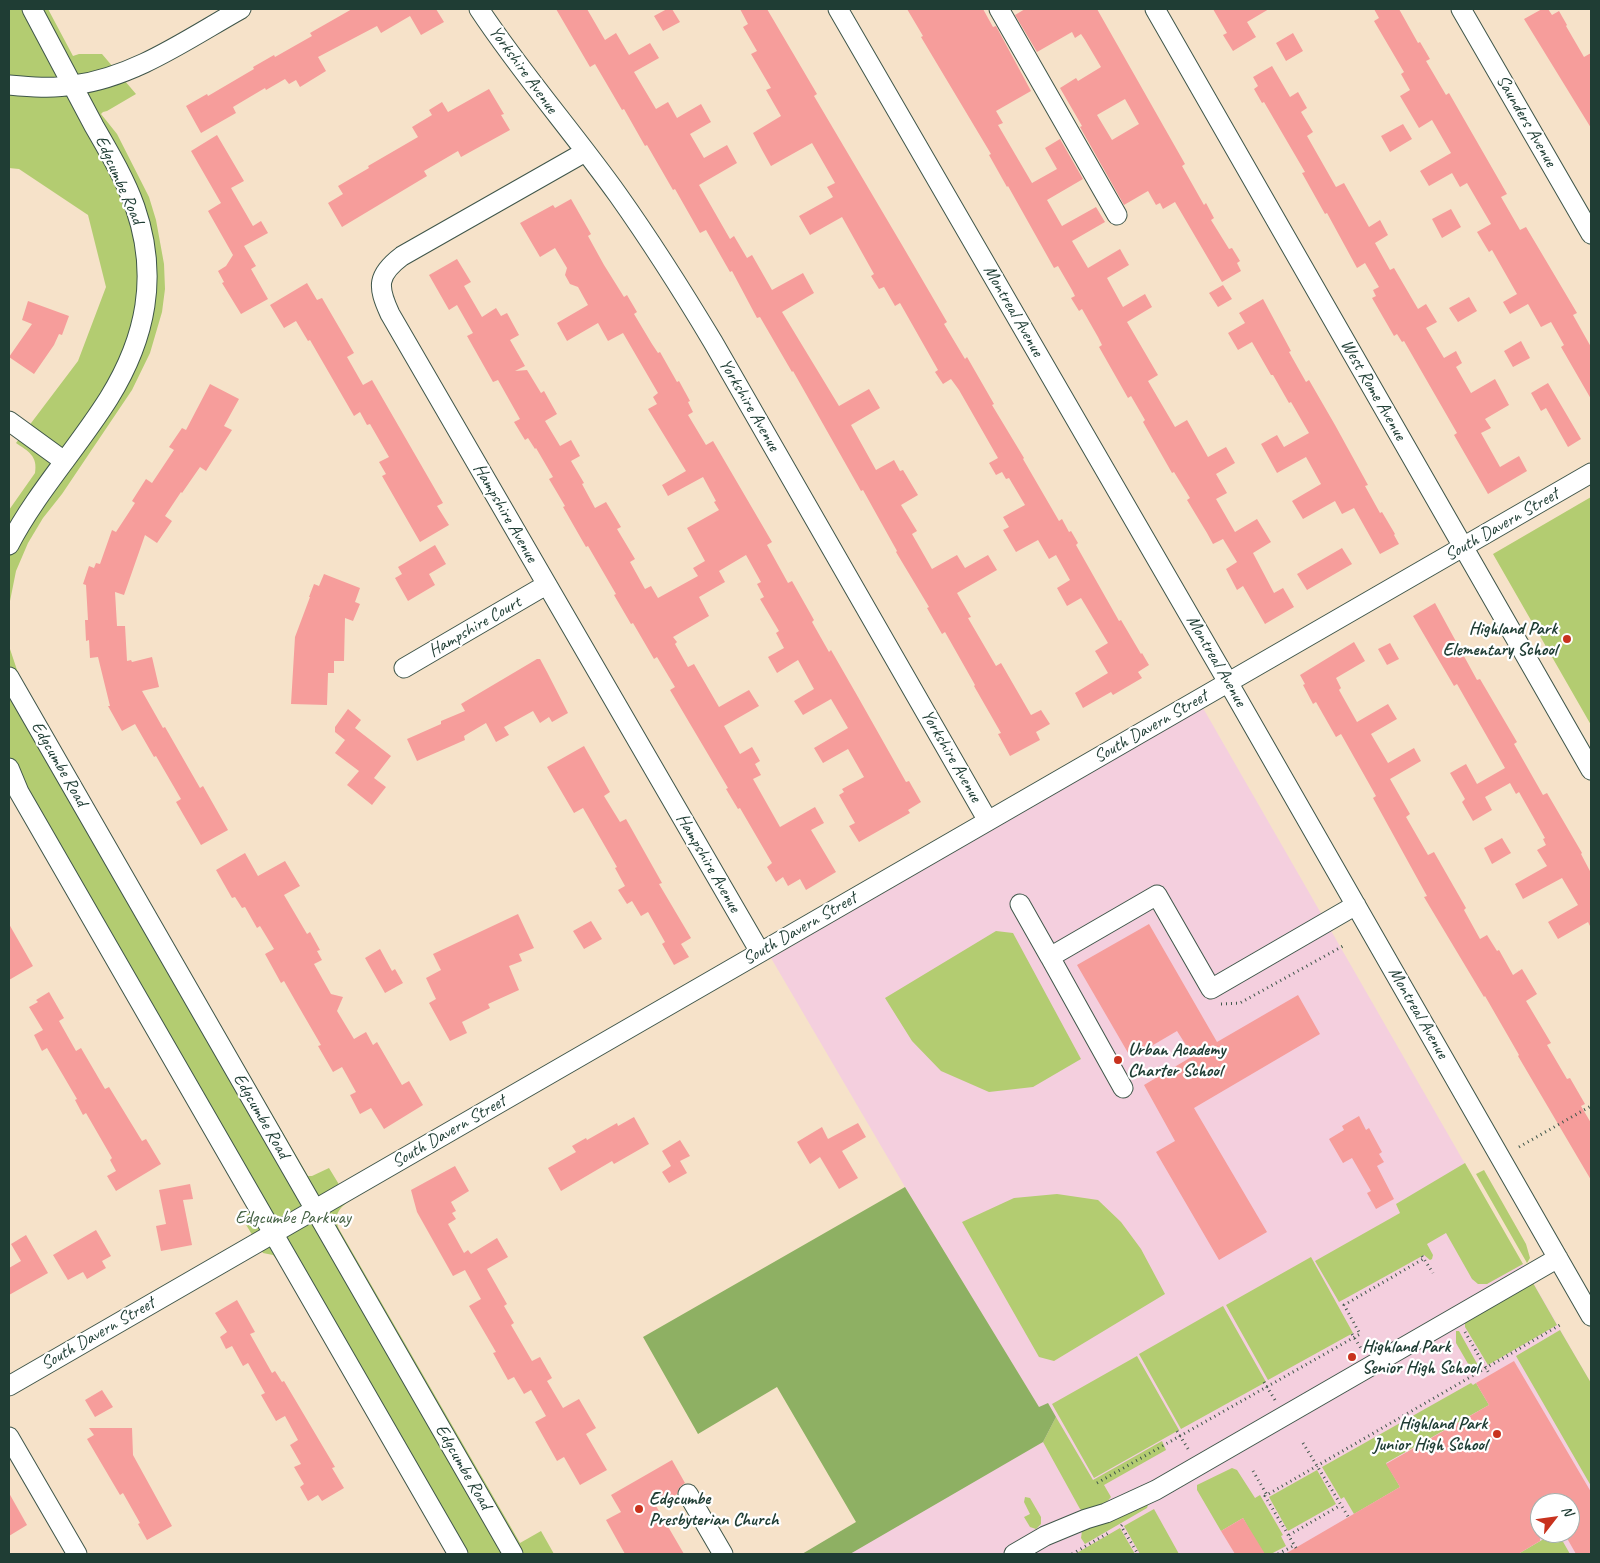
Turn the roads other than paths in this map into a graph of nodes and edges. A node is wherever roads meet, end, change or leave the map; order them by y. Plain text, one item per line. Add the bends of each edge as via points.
1 (32, 9) edge
2 (241, 9) edge
3 (479, 9) edge
4 (838, 9) edge
5 (999, 9) edge
6 (1154, 9) edge
7 (1461, 9) edge
8 (9, 85) edge
9 (73, 86) junction
10 (585, 152) junction
11 (1117, 216) dead end
12 (1591, 234) edge
13 (9, 421) edge
14 (64, 461) junction
15 (1591, 473) edge
16 (9, 545) edge
17 (1463, 547) junction
18 (546, 585) junction
19 (404, 668) dead end
20 (9, 677) edge
21 (1229, 682) junction
22 (9, 768) edge
23 (1591, 770) edge
24 (988, 821) junction
25 (1020, 904) dead end
26 (1356, 905) junction
27 (760, 952) junction
28 (1050, 957) junction
29 (1123, 1088) dead end
30 (314, 1210) junction
31 (273, 1234) junction
32 (1558, 1258) junction
33 (1591, 1316) edge
34 (9, 1386) edge
35 (9, 1437) edge
36 (688, 1494) dead end
37 (77, 1554) edge
38 (458, 1554) edge
39 (513, 1554) edge
40 (723, 1554) edge
41 (1014, 1554) edge

1 - 9 street
2 - 9 street via 142,65
3 - 10 street, Yorkshire Avenue via 528,80
4 - 21 street, Montreal Avenue
5 - 11 street
6 - 17 street, West Rome Avenue
7 - 12 street, Saunders Avenue
8 - 9 street
9 - 14 street, Edgcumbe Road via 134,205 146,255 147,288 138,338 124,371
10 - 18 street, Hampshire Avenue via 402,256 389,266 382,279 382,296 390,314
10 - 24 street, Yorkshire Avenue via 669,270 713,342
13 - 14 street
14 - 16 street, Edgcumbe Road
15 - 17 street, South Davern Street
17 - 21 street, South Davern Street
17 - 23 street, West Rome Avenue
18 - 19 street, Hampshire Court
18 - 27 street, Hampshire Avenue
20 - 30 street, Edgcumbe Road
21 - 24 street, South Davern Street
21 - 26 street, Montreal Avenue
22 - 31 street via 19,792
24 - 27 street, South Davern Street
25 - 28 street
26 - 28 street via 1211,988 1157,895
26 - 32 street, Montreal Avenue
27 - 30 street, South Davern Street
28 - 29 street
30 - 31 street, South Davern Street
30 - 39 street, Edgcumbe Road
31 - 34 street, South Davern Street
31 - 38 street
32 - 33 street, Montreal Avenue
32 - 41 street via 1156,1490 1045,1536
35 - 37 street
36 - 40 street

